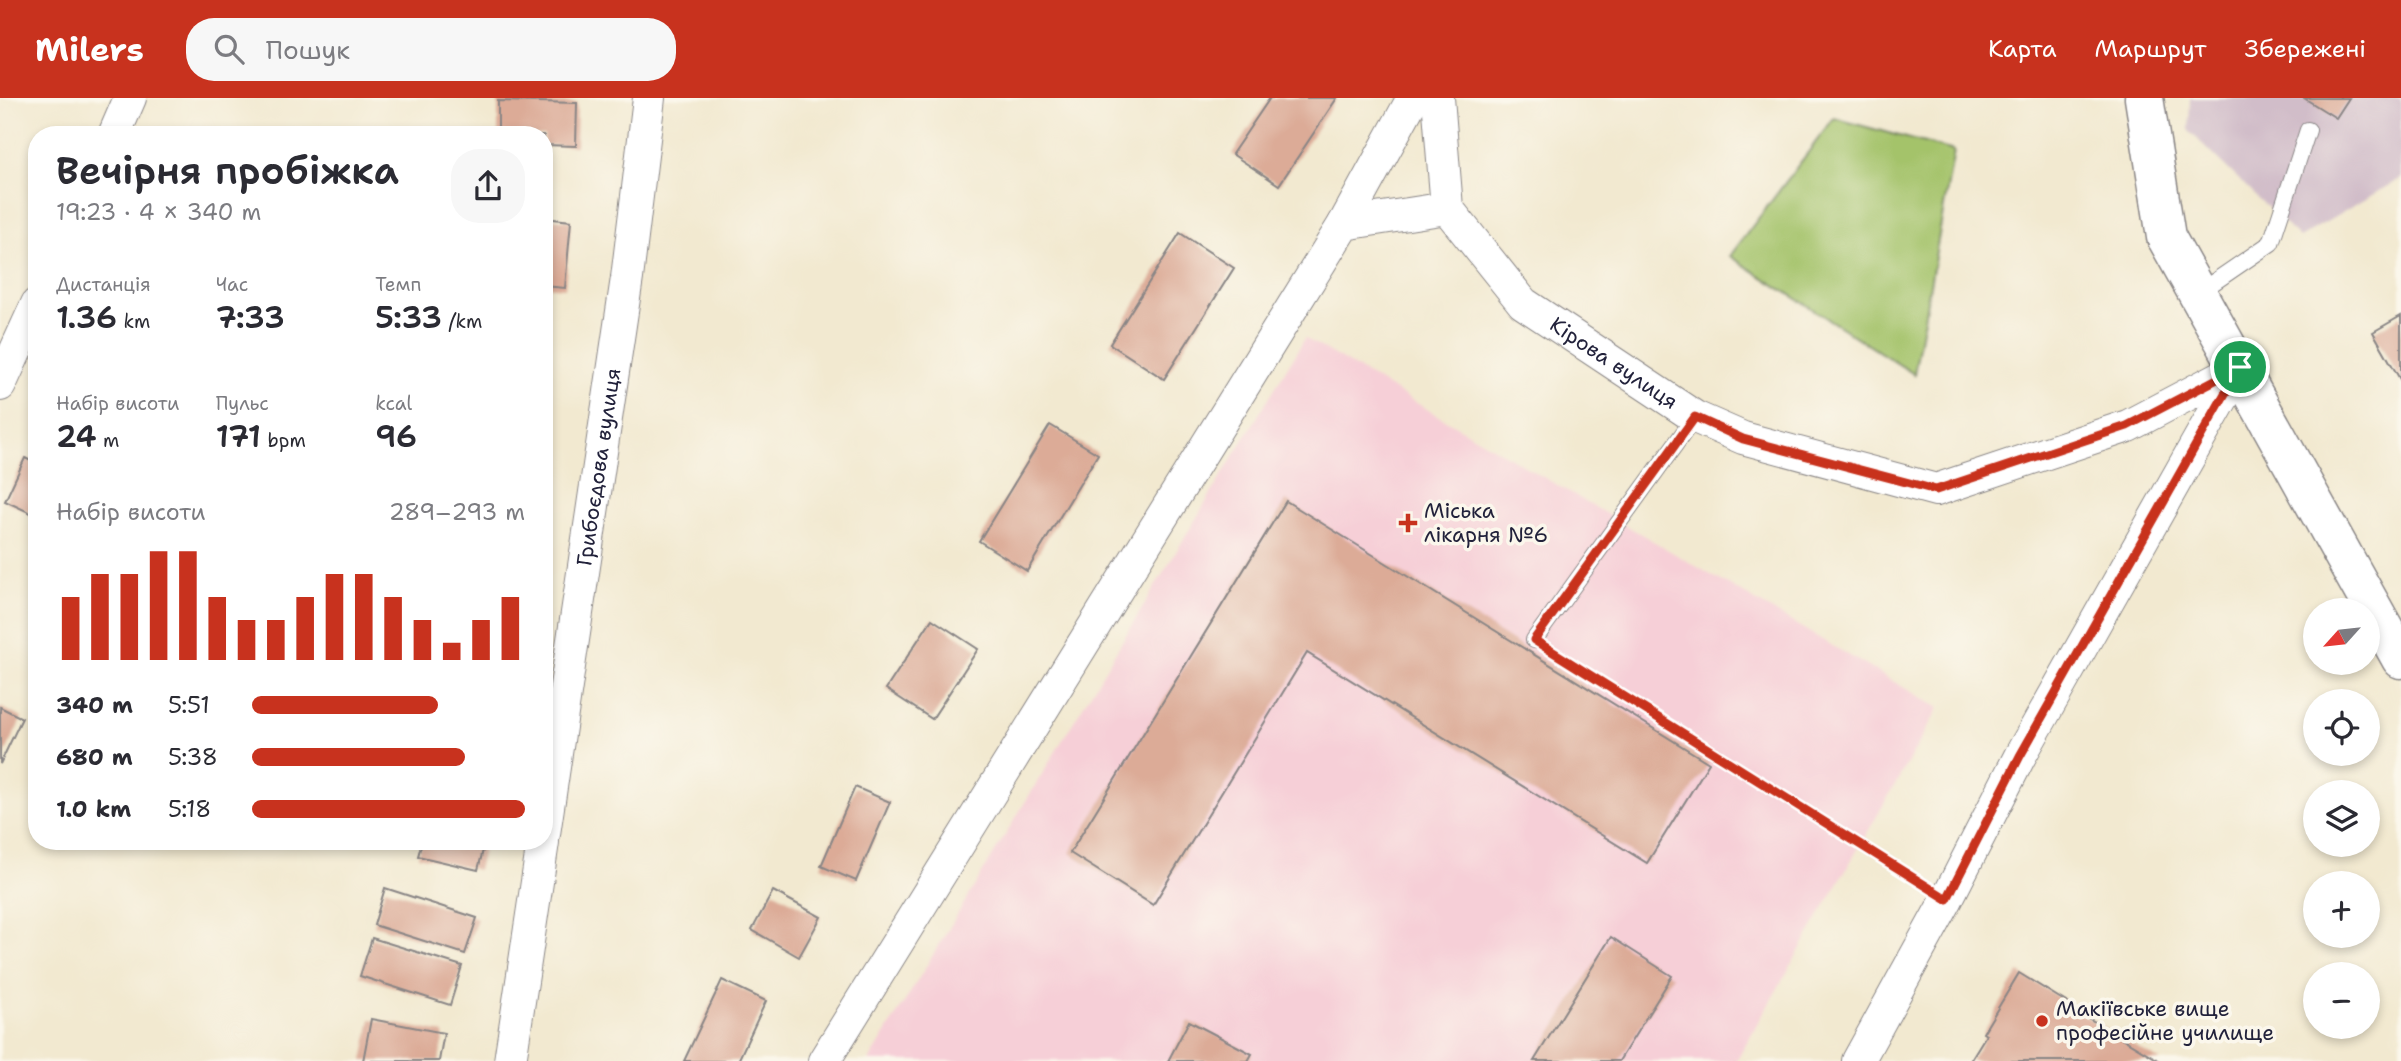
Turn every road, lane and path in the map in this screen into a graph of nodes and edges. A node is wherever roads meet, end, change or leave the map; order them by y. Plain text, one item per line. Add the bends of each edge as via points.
1 (130, 98) edge
2 (649, 98) edge
3 (1413, 98) edge
4 (1438, 98) edge
5 (2144, 98) edge
6 (118, 126) edge
7 (2308, 130) dead end
8 (1447, 208) junction
9 (1344, 224) junction
10 (2198, 293) junction
11 (28, 324) edge
12 (2240, 367) junction
13 (0, 385) edge
14 (1695, 417) junction
15 (1534, 640) joint
16 (2401, 659) edge
17 (553, 774) edge
18 (542, 850) edge
19 (1947, 899) junction
20 (510, 1061) edge
21 (824, 1061) edge
22 (1858, 1061) edge

1 - 6 street
2 - 17 street, Грибоєдова вулиця via 627,278
3 - 9 street
4 - 8 street
5 - 10 street via 2166,237
7 - 10 lane via 2271,243
8 - 9 street
8 - 14 street, Кірова вулиця via 1523,303
9 - 21 street
10 - 12 street
11 - 13 street
12 - 14 street, Кірова вулиця via 2127,426 1936,490 1743,439
12 - 16 street
12 - 19 street via 2020,756
14 - 15 lane
15 - 19 path
18 - 20 street
19 - 22 street

